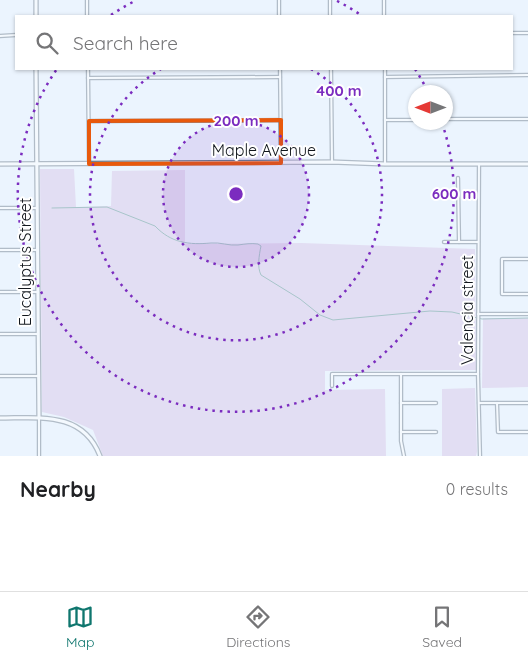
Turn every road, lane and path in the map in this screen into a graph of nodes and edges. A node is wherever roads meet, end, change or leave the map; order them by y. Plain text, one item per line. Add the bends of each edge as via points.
1 (36, 0) edge
2 (87, 0) edge
3 (279, 0) edge
4 (330, 0) edge
5 (384, 0) edge
6 (36, 15) edge
7 (87, 15) edge
8 (279, 15) edge
9 (330, 15) edge
10 (384, 15) edge
11 (513, 33) edge
12 (528, 33) edge
13 (15, 35) edge
14 (0, 36) edge
15 (36, 70) edge
16 (88, 70) edge
17 (280, 70) edge
18 (331, 70) edge
19 (384, 70) edge
20 (528, 75) edge
21 (88, 78) junction
22 (280, 78) junction
23 (385, 78) junction
24 (453, 119) edge
25 (528, 119) edge
26 (281, 120) junction
27 (385, 120) junction
28 (408, 120) edge
29 (89, 121) junction
30 (332, 162) junction
31 (281, 163) junction
32 (0, 164) edge
33 (37, 164) junction
34 (89, 164) junction
35 (385, 164) junction
36 (479, 164) junction
37 (528, 164) edge
38 (458, 178) dead end
39 (0, 208) edge
40 (37, 208) junction
41 (444, 242) dead end
42 (459, 242) junction
43 (478, 242) junction
44 (0, 250) edge
45 (37, 250) junction
46 (528, 259) edge
47 (0, 292) edge
48 (38, 292) junction
49 (528, 294) edge
50 (478, 314) junction
51 (528, 314) edge
52 (0, 334) edge
53 (38, 334) junction
54 (401, 374) junction
55 (478, 374) junction
56 (0, 376) edge
57 (38, 376) junction
58 (332, 386) dead end
59 (401, 403) junction
60 (436, 403) dead end
61 (479, 403) junction
62 (497, 403) junction
63 (528, 403) edge
64 (0, 418) edge
65 (39, 418) junction
66 (401, 432) junction
67 (436, 432) dead end
68 (528, 432) edge
69 (39, 456) edge
70 (100, 456) edge
71 (404, 456) edge
72 (480, 456) edge

1 - 6 street
2 - 7 street
3 - 8 street
4 - 9 street
5 - 10 street
11 - 12 street
13 - 14 street
15 - 33 street, Eucalyptus Street
16 - 21 street
17 - 22 street
18 - 30 street
19 - 23 street
20 - 23 street
21 - 22 street
21 - 29 street
22 - 26 street
23 - 27 street
24 - 25 street
26 - 29 street
26 - 31 street
27 - 28 street
27 - 35 street
29 - 34 street
30 - 31 street, Maple Avenue
30 - 35 street, Maple Avenue
31 - 34 street, Maple Avenue
32 - 33 street, Maple Avenue
33 - 34 street, Maple Avenue
33 - 40 street, Eucalyptus Street
35 - 36 street, Maple Avenue
36 - 37 street, Maple Avenue
36 - 43 street, Valencia street
38 - 42 street
39 - 40 street
40 - 45 street, Eucalyptus Street
41 - 42 street
42 - 43 street
43 - 50 street, Valencia street
44 - 45 street
45 - 48 street, Eucalyptus Street
46 - 49 street via 502,259 502,294
47 - 48 street
48 - 53 street, Eucalyptus Street
50 - 51 street
50 - 55 street, Valencia street
52 - 53 street
53 - 57 street, Eucalyptus Street
54 - 55 street
54 - 58 street via 332,374
54 - 59 street
55 - 61 street, Valencia street
56 - 57 street
57 - 65 street, Eucalyptus Street
59 - 60 street
59 - 66 street
61 - 62 street
61 - 72 street, Valencia street
62 - 63 street
62 - 68 street via 498,432
64 - 65 street
65 - 69 street, Eucalyptus Street
65 - 70 street via 58,419 78,428 91,440
66 - 67 street
66 - 71 street

